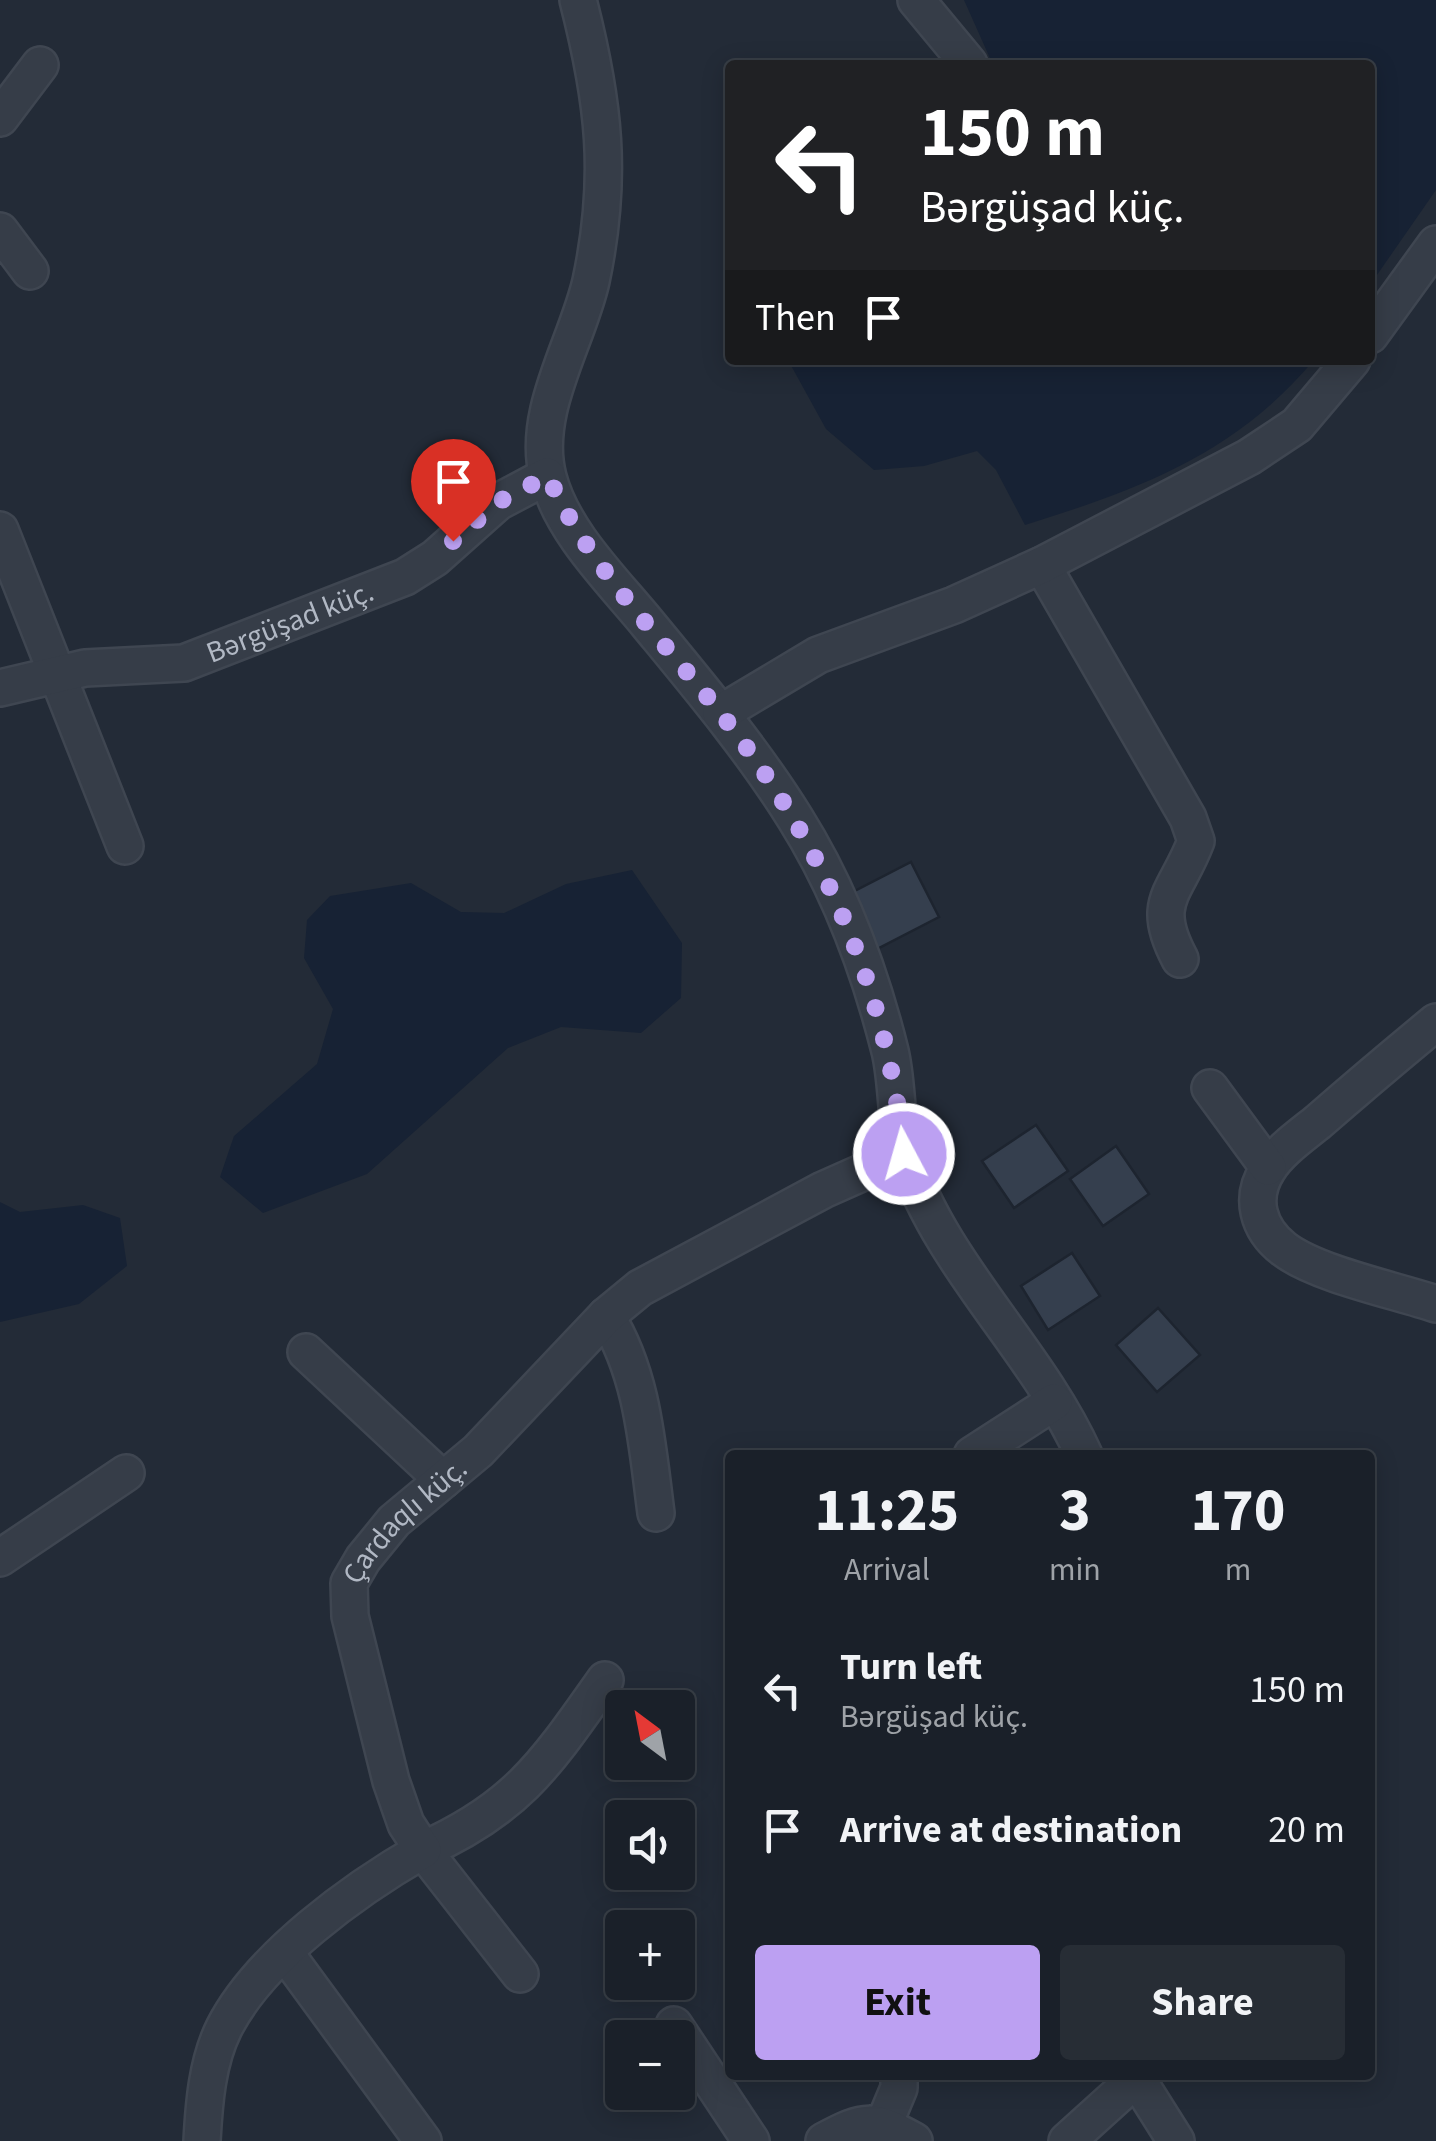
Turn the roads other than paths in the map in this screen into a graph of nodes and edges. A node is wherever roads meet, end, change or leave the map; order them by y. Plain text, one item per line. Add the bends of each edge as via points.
1 (578, 0) edge
2 (916, 0) edge
3 (967, 60) edge
4 (40, 65) dead end
5 (0, 118) edge
6 (0, 231) edge
7 (1436, 244) edge
8 (30, 271) dead end
9 (1375, 328) edge
10 (1348, 365) edge
11 (548, 476) junction
12 (0, 530) edge
13 (1042, 565) junction
14 (56, 674) junction
15 (0, 688) edge
16 (721, 713) junction
17 (125, 846) dead end
18 (1180, 958) dead end
19 (1436, 1022) edge
20 (1210, 1088) dead end
21 (904, 1154) junction
22 (1268, 1168) junction
23 (1436, 1304) edge
24 (606, 1316) junction
25 (306, 1352) dead end
26 (1054, 1402) junction
27 (980, 1450) edge
28 (1081, 1450) edge
29 (126, 1473) dead end
30 (444, 1480) junction
31 (656, 1513) dead end
32 (0, 1558) edge
33 (605, 1680) dead end
34 (423, 1850) junction
35 (286, 1954) junction
36 (520, 1974) dead end
37 (695, 2057) edge
38 (899, 2080) edge
39 (1135, 2080) edge
40 (1140, 2080) edge
41 (899, 2132) edge
42 (202, 2141) edge
43 (422, 2141) edge
44 (751, 2141) edge
45 (824, 2141) edge
46 (1066, 2141) edge
47 (1176, 2141) edge

1 - 11 street via 607,166 590,281 545,426
2 - 3 street
4 - 5 street
6 - 8 street
7 - 9 street
10 - 13 street via 1297,425 1249,458
11 - 14 street, Bərgüşad küç. via 498,502 435,558 404,576 184,663
11 - 16 street via 600,566
12 - 14 street
13 - 16 street via 818,655
13 - 18 street via 1196,840 1164,913
14 - 15 street, Bərgüşad küç.
14 - 17 street
16 - 21 street via 796,819 842,907 890,1050
19 - 22 street
20 - 22 street
21 - 24 street, Çardaqlı küç. via 665,1274
21 - 26 street via 938,1224
22 - 23 street via 1257,1194 1258,1215 1286,1251
24 - 30 street, Çardaqlı küç.
24 - 31 street via 631,1364
25 - 30 street
26 - 27 street
26 - 28 street
29 - 32 street
30 - 34 street, Çardaqlı küç. via 394,1521 349,1582 350,1616 392,1781
33 - 34 street via 542,1768 498,1811
34 - 35 street via 366,1885
34 - 36 street, Çardaqlı küç.
35 - 42 street via 224,2028 214,2052
35 - 43 street
37 - 44 street
38 - 41 street
39 - 46 street
40 - 47 street
41 - 45 street via 862,2122

